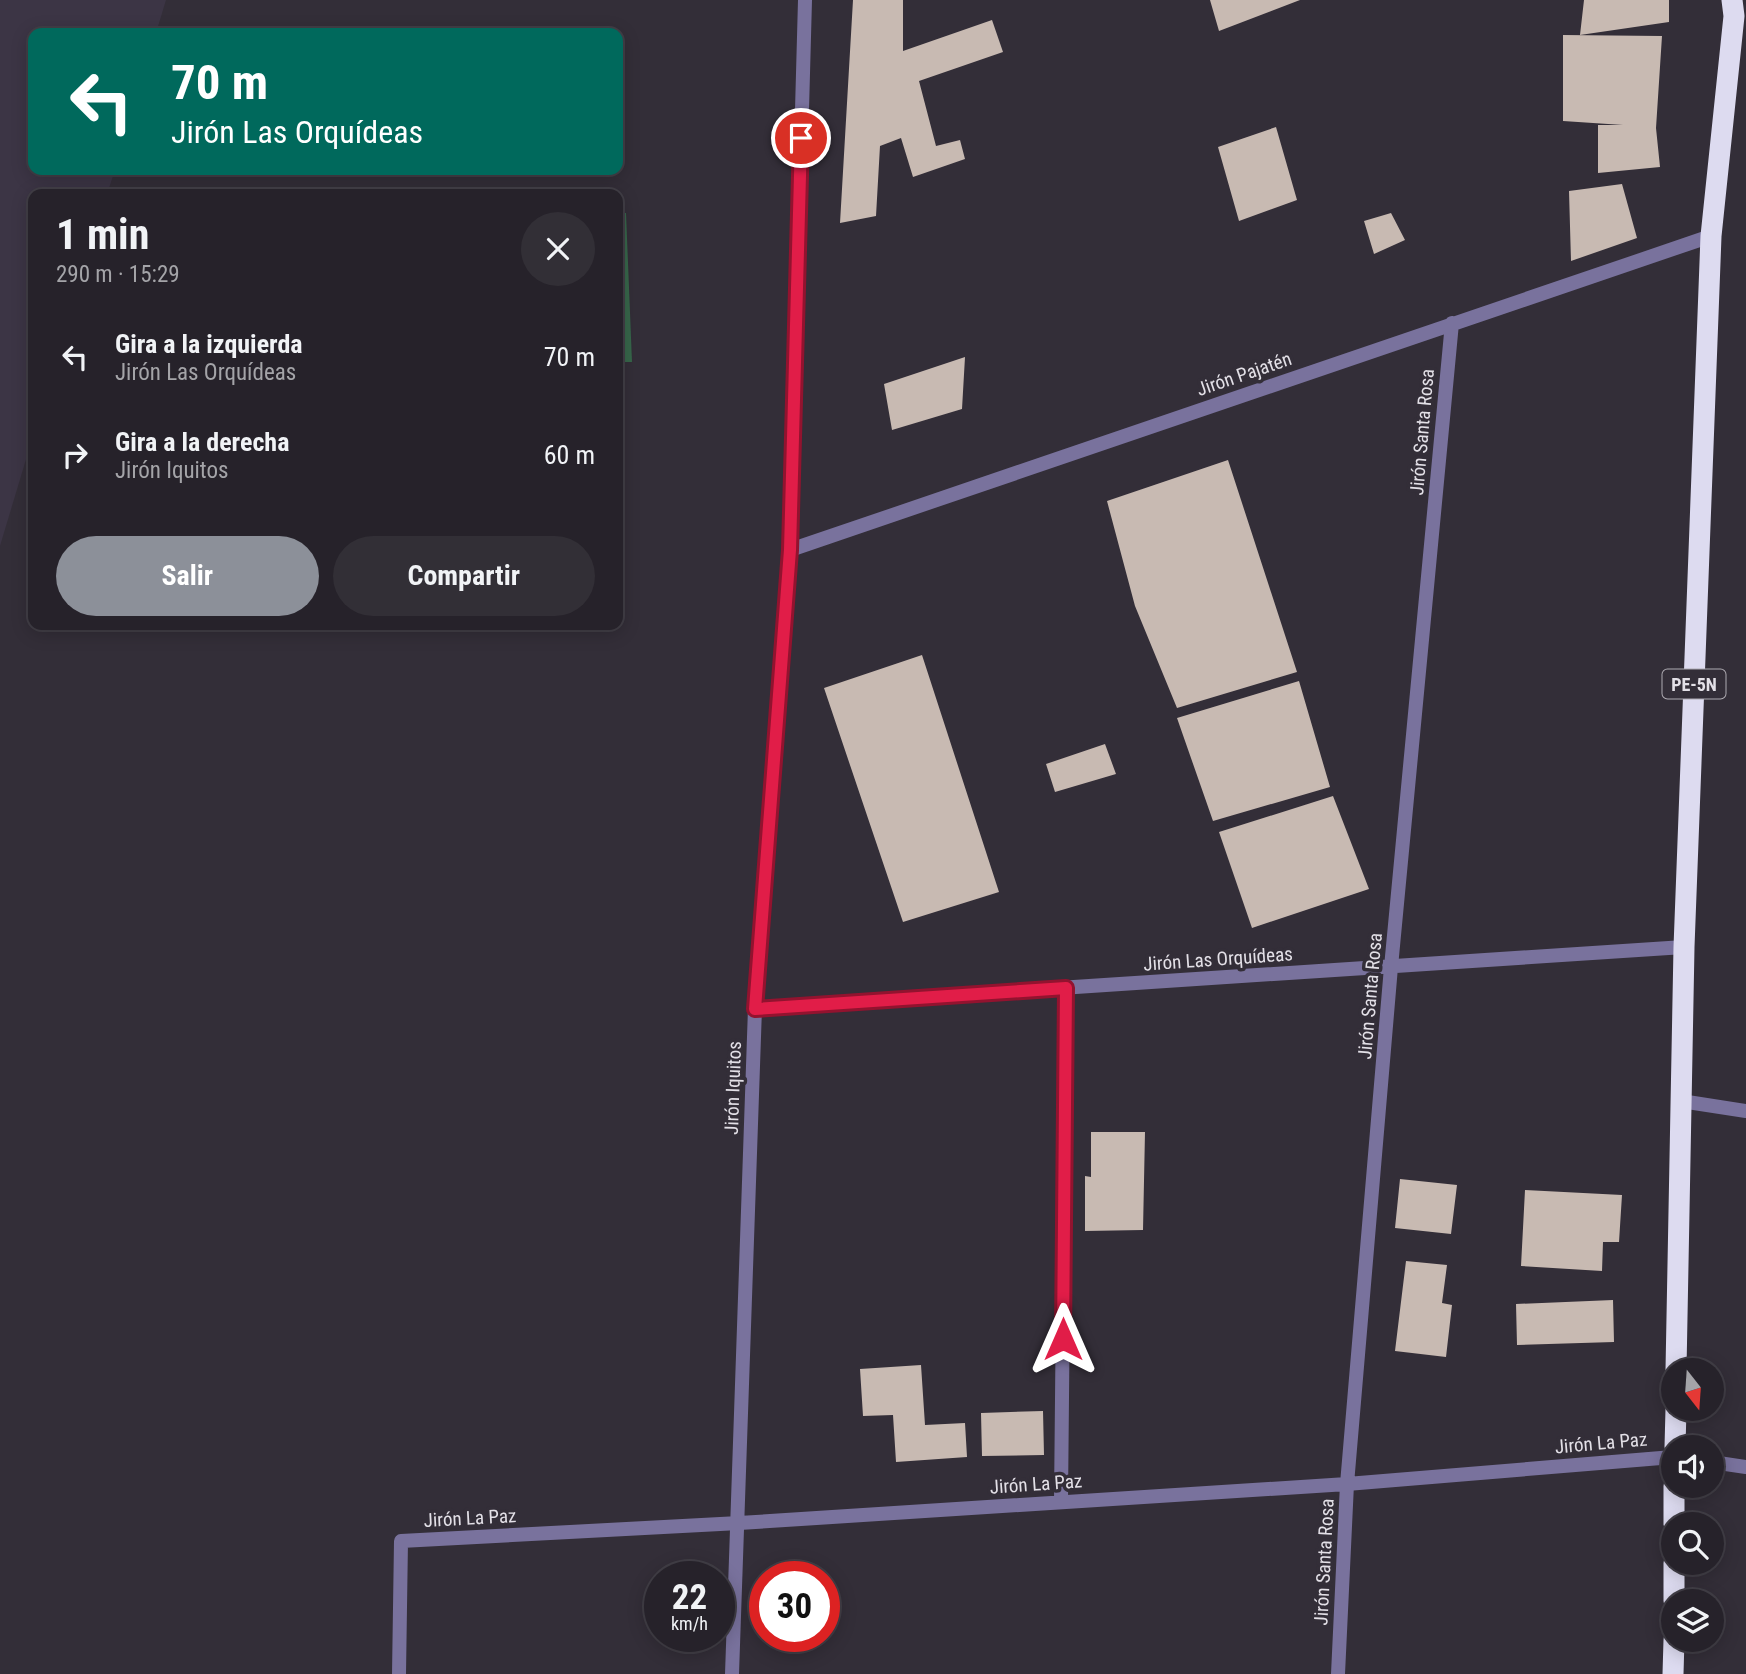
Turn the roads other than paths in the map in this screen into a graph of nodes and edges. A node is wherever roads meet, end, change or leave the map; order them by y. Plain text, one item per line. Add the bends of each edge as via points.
1 (805, 0) edge
2 (1732, 0) edge
3 (1711, 236) junction
4 (1452, 323) junction
5 (790, 550) junction
6 (1684, 947) junction
7 (1391, 967) junction
8 (1066, 988) junction
9 (755, 1009) junction
10 (1681, 1101) junction
11 (1746, 1111) edge
12 (1676, 1358) edge
13 (1661, 1458) edge
14 (1724, 1463) edge
15 (1746, 1466) edge
16 (1347, 1484) junction
17 (1062, 1502) junction
18 (739, 1522) junction
19 (1674, 1652) edge
20 (399, 1674) edge
21 (732, 1674) edge
22 (1338, 1674) edge
23 (1673, 1674) edge

1 - 5 street, Jirón Iquitos
2 - 3 highway, PE-5N
3 - 4 street, Jirón Pajatén
3 - 6 highway, PE-5N
4 - 5 street, Jirón Pajatén
4 - 7 street, Jirón Santa Rosa
5 - 9 street, Jirón Iquitos
6 - 7 street, Jirón Las Orquídeas
6 - 10 highway, PE-5N
7 - 8 street, Jirón Las Orquídeas
7 - 16 street, Jirón Santa Rosa
8 - 9 street, Jirón Las Orquídeas
8 - 17 street
9 - 18 street, Jirón Iquitos
10 - 11 street
10 - 12 highway, PE-5N
13 - 16 street, Jirón La Paz
14 - 15 street
16 - 17 street, Jirón La Paz
16 - 22 street, Jirón Santa Rosa
17 - 18 street, Jirón La Paz
18 - 20 street, Jirón La Paz via 401,1541
18 - 21 street, Jirón Iquitos
19 - 23 highway

